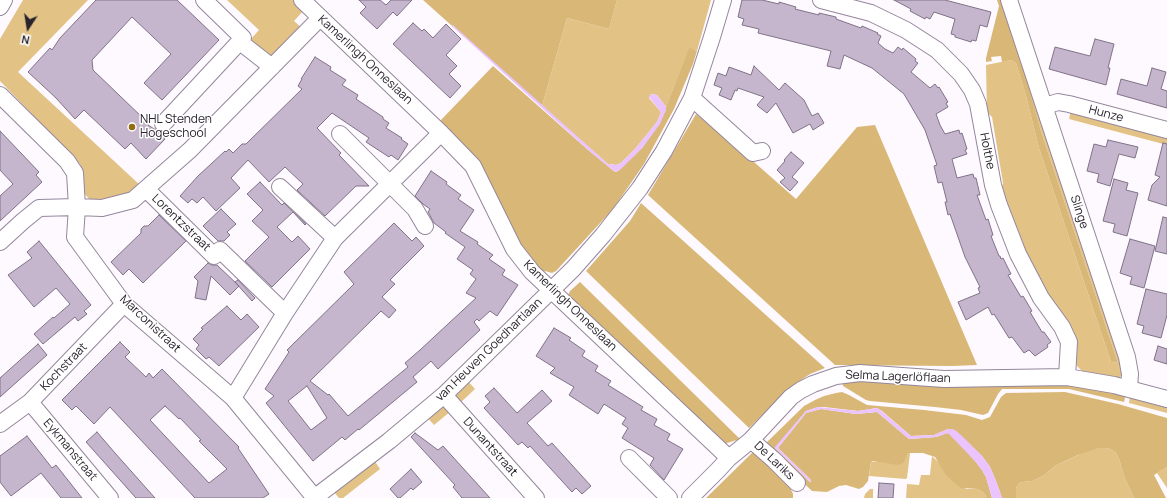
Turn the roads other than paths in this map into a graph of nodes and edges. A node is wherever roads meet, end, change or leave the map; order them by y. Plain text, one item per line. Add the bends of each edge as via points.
1 (4, 0) edge
2 (204, 0) edge
3 (302, 0) edge
4 (723, 0) edge
5 (820, 0) edge
6 (1009, 0) edge
7 (0, 7) edge
8 (320, 18) junction
9 (240, 42) junction
10 (272, 67) junction
11 (0, 95) edge
12 (692, 98) junction
13 (1045, 106) junction
14 (163, 124) dead end
15 (1167, 130) edge
16 (441, 133) junction
17 (340, 134) dead end
18 (762, 151) dead end
19 (390, 183) junction
20 (280, 187) dead end
21 (146, 189) junction
22 (77, 206) junction
23 (425, 226) dead end
24 (335, 238) junction
25 (0, 242) edge
26 (552, 290) junction
27 (124, 304) junction
28 (285, 313) junction
29 (1067, 377) junction
30 (1129, 388) junction
31 (444, 395) junction
32 (232, 398) junction
33 (1167, 399) edge
34 (30, 402) junction
35 (0, 424) edge
36 (751, 440) junction
37 (629, 458) dead end
38 (729, 458) junction
39 (797, 483) dead end
40 (110, 498) edge
41 (315, 498) edge
42 (536, 498) edge
43 (669, 498) edge
44 (690, 498) edge

1 - 7 street
2 - 9 street via 244,38
3 - 8 street, Kamerlingh Onneslaan
4 - 12 street, van Heuven Goedhartlaan
5 - 29 street, Holthe via 871,13 906,30 937,50 961,74 972,90 978,104 999,205 1041,298 1062,327 1069,342
6 - 13 street, Slinge
8 - 10 street
8 - 16 street, Kamerlingh Onneslaan
9 - 10 street
9 - 14 street
10 - 21 street via 190,150
11 - 22 street, Marconistraat via 75,173
12 - 18 street via 753,153
12 - 26 street, van Heuven Goedhartlaan via 664,151 640,188 603,235
13 - 15 street, Hunze via 1058,102 1072,104
13 - 30 street, Slinge via 1127,357
16 - 19 street
16 - 26 street, Kamerlingh Onneslaan via 473,166 514,249 532,272
17 - 19 street
19 - 23 street via 415,209
19 - 24 street
20 - 24 street
21 - 22 street via 133,200 102,208
21 - 28 street, Lorentzstraat via 214,256 220,250
22 - 25 street via 39,208
22 - 27 street, Marconistraat via 75,237
24 - 28 street
26 - 31 street, van Heuven Goedhartlaan
26 - 38 street, Kamerlingh Onneslaan
27 - 32 street, Marconistraat
27 - 34 street, Kochstraat
28 - 32 street
29 - 30 street, Selma Lagerlöflaan
29 - 36 street, Selma Lagerlöflaan via 938,378 860,373 836,376 812,384 791,397
30 - 33 street
31 - 41 street, van Heuven Goedhartlaan
31 - 42 street, Dunantstraat
32 - 41 street, Marconistraat
34 - 35 street, Kochstraat
34 - 40 street, Eykmanstraat
36 - 38 street, Selma Lagerlöflaan
36 - 39 street, De Lariks
37 - 43 street
38 - 44 street, Selma Lagerlöflaan

